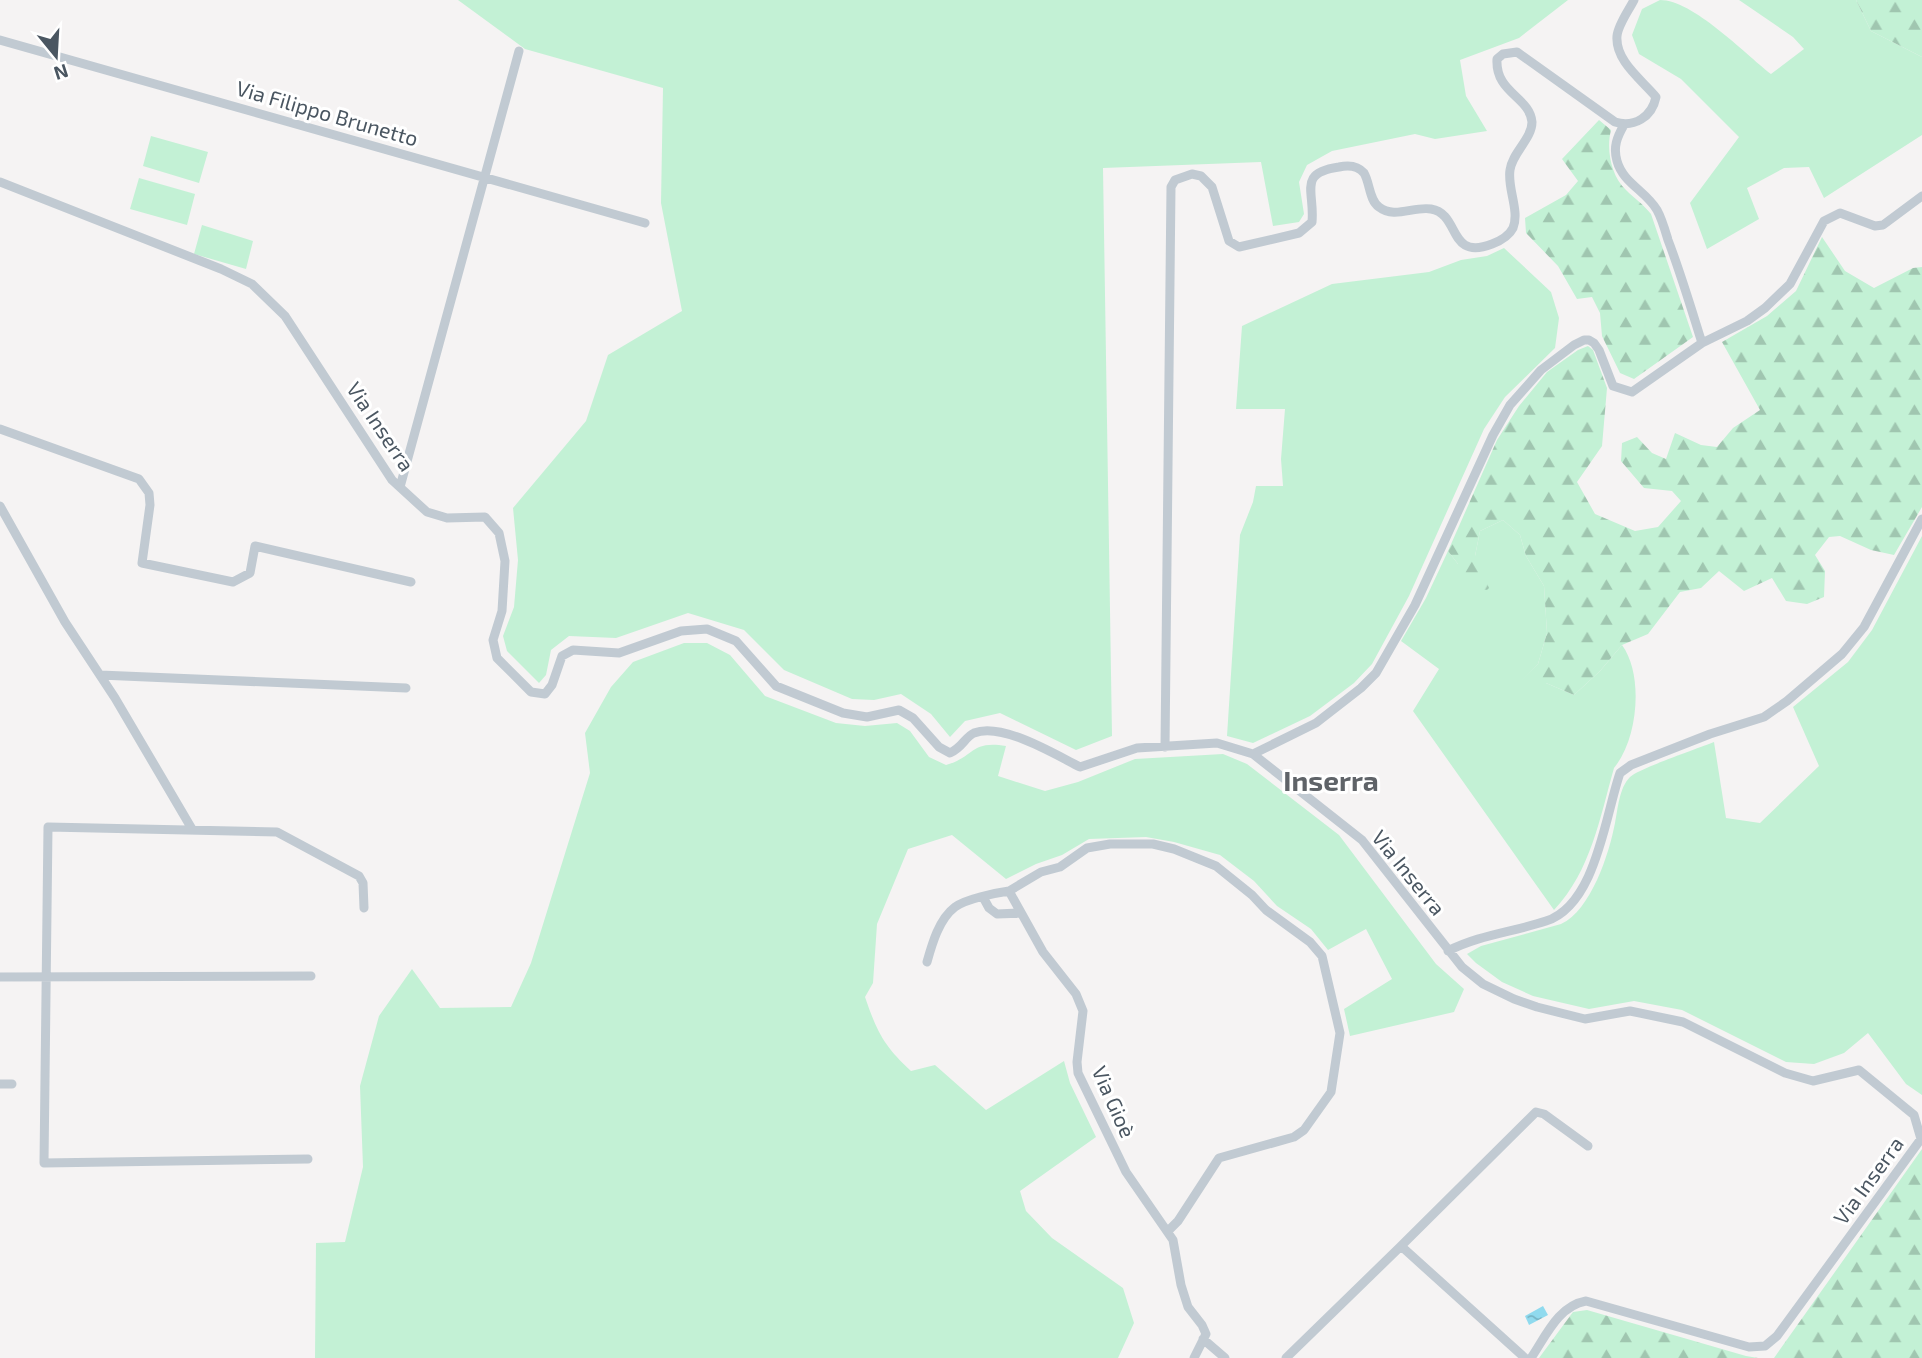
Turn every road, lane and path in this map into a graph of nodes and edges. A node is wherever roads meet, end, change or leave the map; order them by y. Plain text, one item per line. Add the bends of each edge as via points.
1 (1634, 0) edge
2 (0, 40) edge
3 (519, 51) dead end
4 (1624, 125) junction
5 (485, 177) junction
6 (0, 182) edge
7 (1922, 196) edge
8 (645, 223) dead end
9 (1702, 343) junction
10 (0, 429) edge
11 (400, 487) junction
12 (0, 506) edge
13 (1922, 519) edge
14 (411, 582) dead end
15 (100, 675) junction
16 (406, 688) dead end
17 (1166, 747) junction
18 (1253, 754) junction
19 (192, 829) junction
20 (1009, 891) junction
21 (983, 897) junction
22 (364, 908) dead end
23 (1021, 913) junction
24 (1448, 951) junction
25 (928, 962) dead end
26 (311, 976) dead end
27 (0, 977) edge
28 (45, 978) junction
29 (0, 1084) edge
30 (12, 1084) dead end
31 (1588, 1146) dead end
32 (308, 1158) dead end
33 (1168, 1231) junction
34 (1401, 1246) junction
35 (1203, 1339) junction
36 (1194, 1358) edge
37 (1225, 1358) edge
38 (1286, 1358) edge
39 (1525, 1358) edge
40 (1531, 1358) edge

1 - 4 street via 1617,35 1619,46 1631,70 1656,97 1642,119
2 - 5 street, Via Filippo Brunetto
3 - 5 street
4 - 9 street via 1617,137 1617,162 1625,177 1657,209
4 - 17 street via 1517,52 1497,59 1498,76 1532,121 1509,172 1513,227 1499,241 1483,247 1464,245 1439,212 1429,208 1395,212 1379,207 1364,174 1357,167 1346,166 1322,169 1314,176 1312,222 1307,228 1239,247 1229,241 1208,180 1192,174 1175,180 1171,187
5 - 8 street, Via Filippo Brunetto
5 - 11 street
6 - 11 street, Via Inserra via 251,284 285,316
7 - 9 street via 1883,225 1840,213 1824,221 1790,284 1747,321
9 - 18 street via 1632,392 1613,386 1599,350 1589,340 1574,345 1541,370 1510,405 1493,435 1415,605 1376,673 1316,723
10 - 14 street via 139,479 149,493 150,505 142,563 233,582 250,573 255,546
11 - 17 street, Via Inserra via 427,512 447,518 485,517 499,533 505,561 502,611 494,640 497,658 531,692 545,694 562,656 573,650 619,653 681,631 707,629 736,641 776,686 843,713 867,716 899,710 950,753 961,748 970,734 987,729 1014,736 1080,767 1137,748
12 - 15 street
13 - 24 street via 1864,627 1842,653 1787,701 1764,717 1687,743 1620,773 1591,870 1561,915
15 - 16 street
15 - 19 street
17 - 18 street, Via Inserra via 1217,743
18 - 24 street, Via Inserra via 1362,840
19 - 22 street via 276,832 359,876
19 - 28 street via 48,827
20 - 21 street
20 - 23 street, Via Gioè
20 - 33 street via 1041,872 1060,867 1087,848 1153,844 1216,866 1322,956 1340,1033 1331,1092 1294,1137 1219,1158
21 - 23 street via 997,914
21 - 25 street via 956,906 944,920
23 - 33 street, Via Gioè via 1083,1011 1077,1062 1088,1097 1126,1172
24 - 40 street, Via Inserra via 1483,984 1537,1007 1586,1019 1630,1012 1683,1022 1785,1073 1813,1081 1859,1070 1914,1115 1921,1139 1777,1336 1765,1346 1749,1348 1586,1301 1574,1303 1562,1313
26 - 28 street
27 - 28 street
28 - 32 street via 44,1163
29 - 30 street
31 - 34 street via 1536,1112
33 - 35 street, Via Gioè via 1188,1307 1202,1325
34 - 38 street
34 - 39 street
35 - 36 street
35 - 37 street

